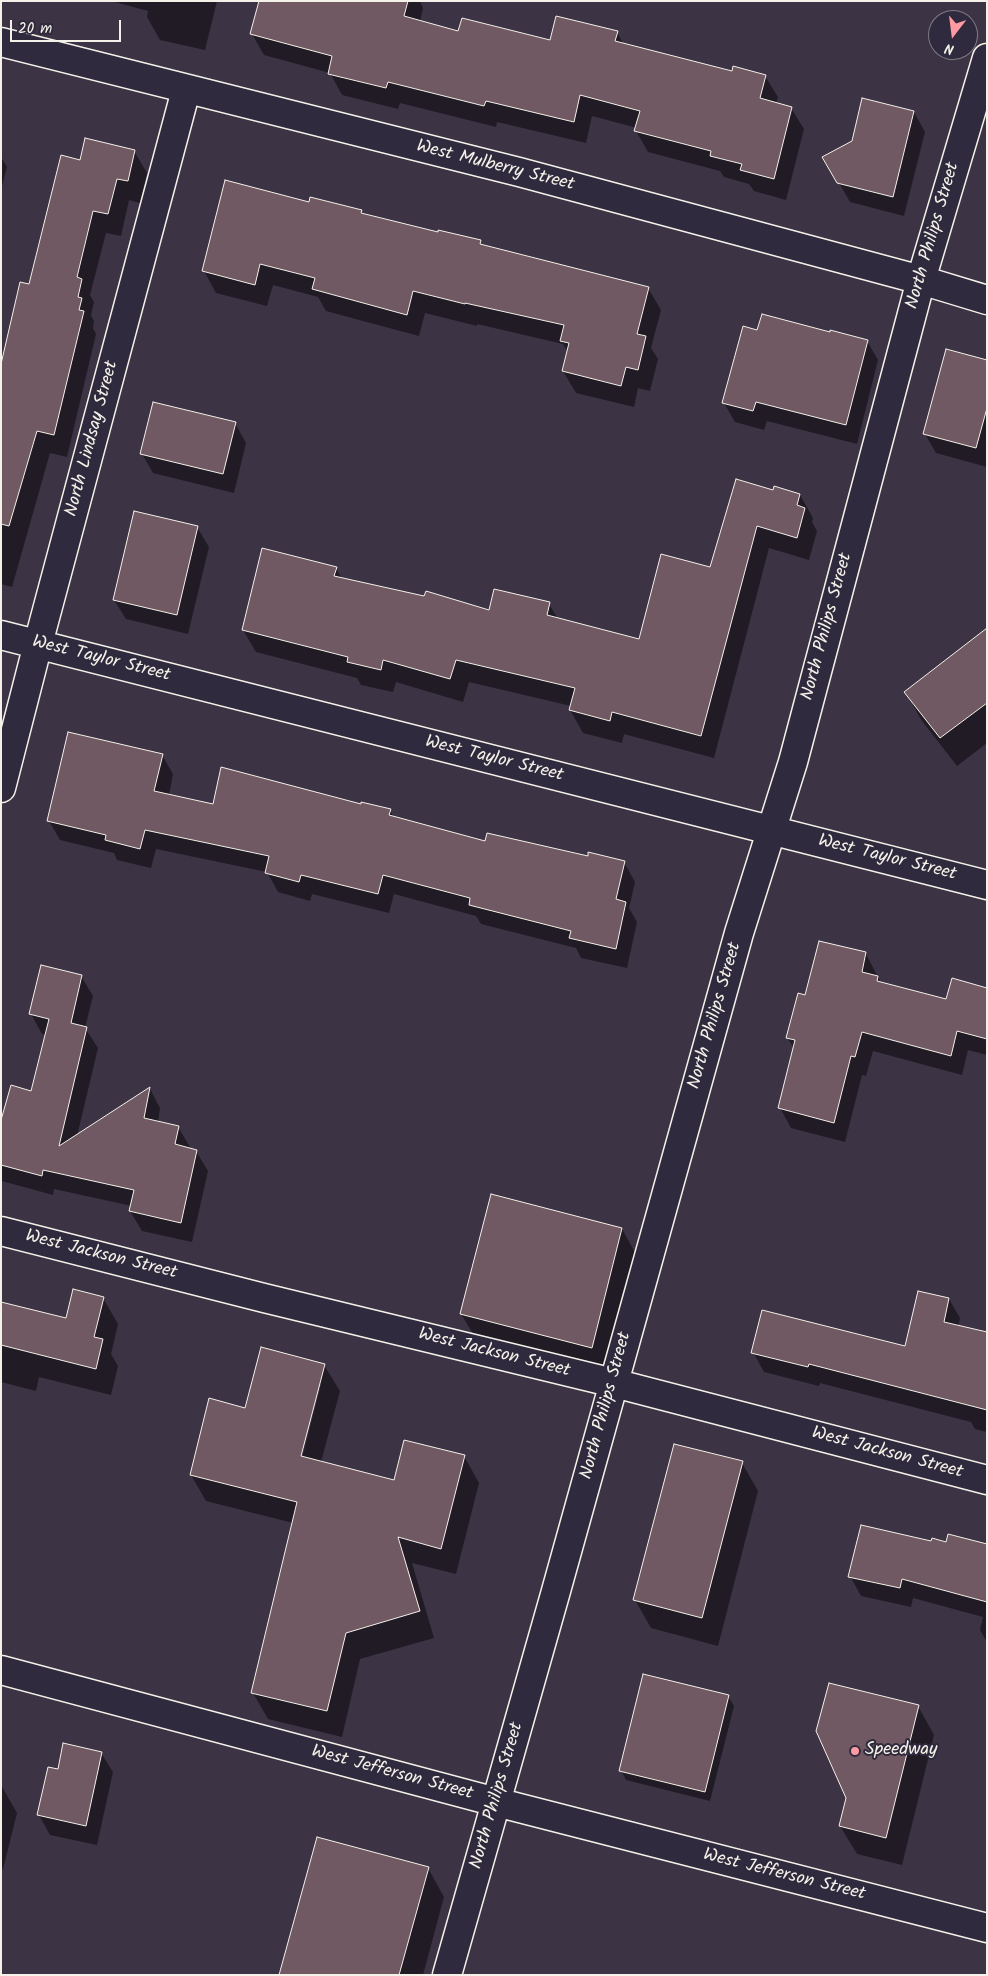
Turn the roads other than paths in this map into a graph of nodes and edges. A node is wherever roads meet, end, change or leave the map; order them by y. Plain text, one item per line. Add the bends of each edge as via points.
1 (1, 42) edge
2 (987, 58) edge
3 (186, 90) junction
4 (921, 280) junction
5 (987, 300) edge
6 (1, 635) edge
7 (38, 644) junction
8 (1, 788) edge
9 (772, 830) junction
10 (987, 885) edge
11 (1, 1231) edge
12 (614, 1383) junction
13 (987, 1480) edge
14 (1, 1670) edge
15 (496, 1802) junction
16 (987, 1928) edge
17 (447, 1975) edge

1 - 3 street, West Mulberry Street
2 - 4 street, North Philips Street
3 - 4 street, West Mulberry Street via 519,172
3 - 7 street, North Lindsay Street
4 - 5 street, West Mulberry Street
4 - 9 street, North Philips Street
6 - 7 street, West Taylor Street
7 - 8 street, North Lindsay Street
7 - 9 street, West Taylor Street
9 - 10 street, West Taylor Street
9 - 12 street, North Philips Street via 731,962
11 - 12 street, West Jackson Street
12 - 13 street, West Jackson Street
12 - 15 street, North Philips Street
14 - 15 street, West Jefferson Street
15 - 16 street, West Jefferson Street
15 - 17 street, North Philips Street

